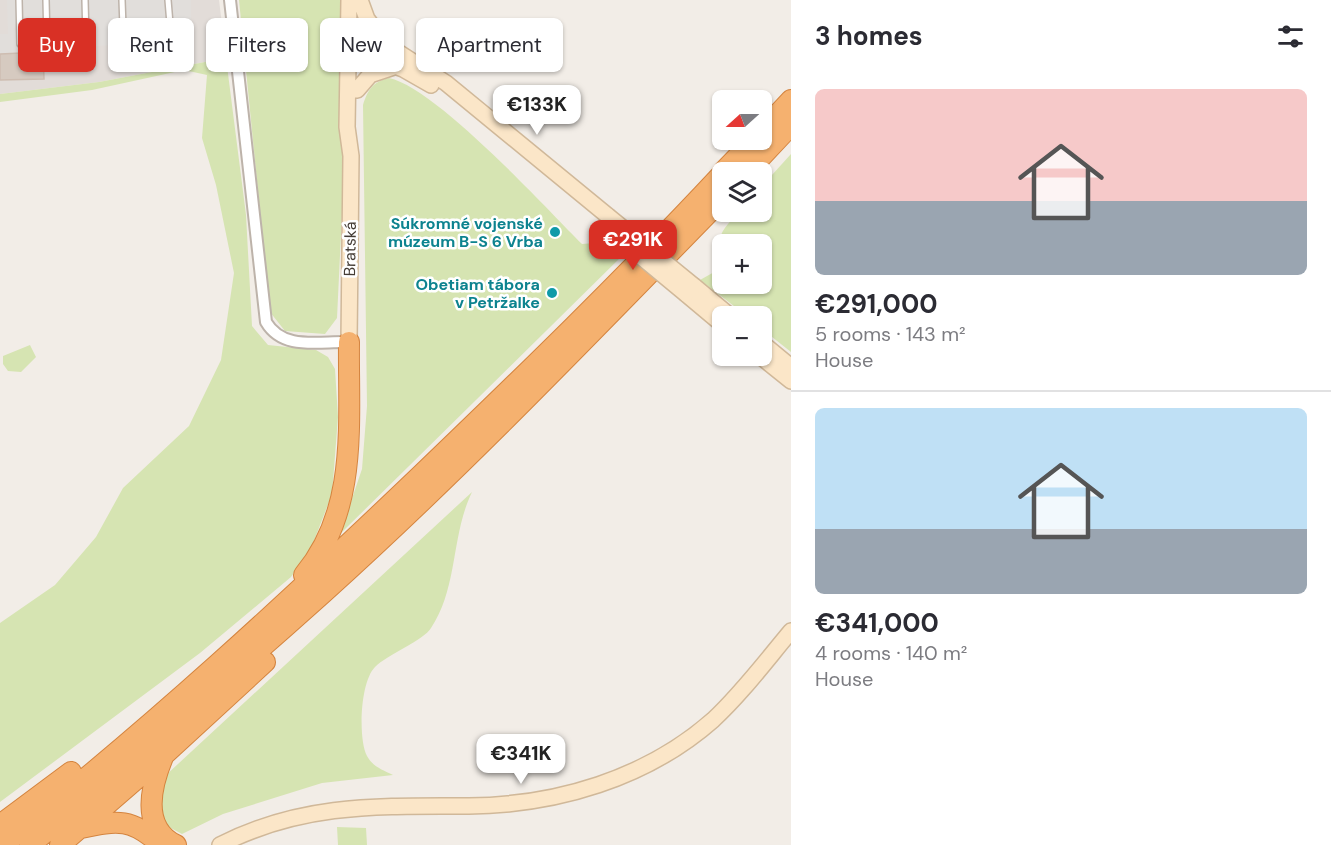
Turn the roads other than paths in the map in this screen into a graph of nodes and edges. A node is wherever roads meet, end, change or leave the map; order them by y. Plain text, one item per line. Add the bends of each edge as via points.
1 (19, 0) edge
2 (46, 0) edge
3 (85, 0) edge
4 (122, 0) edge
5 (168, 0) edge
6 (230, 0) edge
7 (349, 0) edge
8 (358, 0) edge
9 (19, 18) edge
10 (46, 18) edge
11 (85, 18) edge
12 (349, 18) edge
13 (357, 18) edge
14 (367, 18) edge
15 (404, 56) edge
16 (347, 72) edge
17 (357, 72) edge
18 (379, 72) edge
19 (404, 72) edge
20 (357, 90) junction
21 (791, 100) edge
22 (772, 120) edge
23 (791, 126) edge
24 (745, 150) edge
25 (351, 156) junction
26 (733, 162) edge
27 (757, 162) edge
28 (712, 184) edge
29 (712, 209) edge
30 (604, 220) junction
31 (690, 290) junction
32 (715, 306) edge
33 (712, 313) edge
34 (349, 342) junction
35 (772, 351) edge
36 (772, 366) edge
37 (791, 367) edge
38 (791, 381) edge
39 (324, 592) junction
40 (791, 631) edge
41 (164, 755) junction
42 (95, 770) junction
43 (58, 782) junction
44 (0, 825) edge
45 (81, 828) junction
46 (3, 845) edge
47 (30, 845) edge
48 (60, 845) edge
49 (161, 845) edge
50 (176, 845) edge
51 (220, 845) edge

1 - 9 lane
2 - 10 lane
3 - 11 lane
4 - 5 lane via 123,27 170,24
6 - 34 street via 267,322 277,335 290,342
7 - 12 main road, Bratská
8 - 13 main road, Bratská
8 - 14 main road
15 - 30 main road via 452,88
16 - 25 main road, Bratská
17 - 20 main road, Bratská
18 - 20 main road via 370,75
19 - 30 main road via 434,87
20 - 25 main road, Bratská
21 - 22 highway
23 - 27 highway
24 - 26 highway
25 - 34 main road, Bratská
28 - 42 highway via 533,368 313,578
29 - 39 highway via 543,381
30 - 31 main road, bridge
31 - 32 main road
31 - 33 main road
34 - 43 highway via 344,492 330,533 314,563 211,657
35 - 37 main road
36 - 38 main road
39 - 41 highway via 295,633
39 - 47 highway
40 - 51 main road via 711,721 653,759 608,782 566,795 507,804 329,809 264,825
41 - 45 highway
41 - 50 highway via 151,793 151,808 154,824
42 - 43 highway
42 - 46 highway
43 - 44 highway
45 - 48 highway
45 - 49 highway via 124,822 145,831

